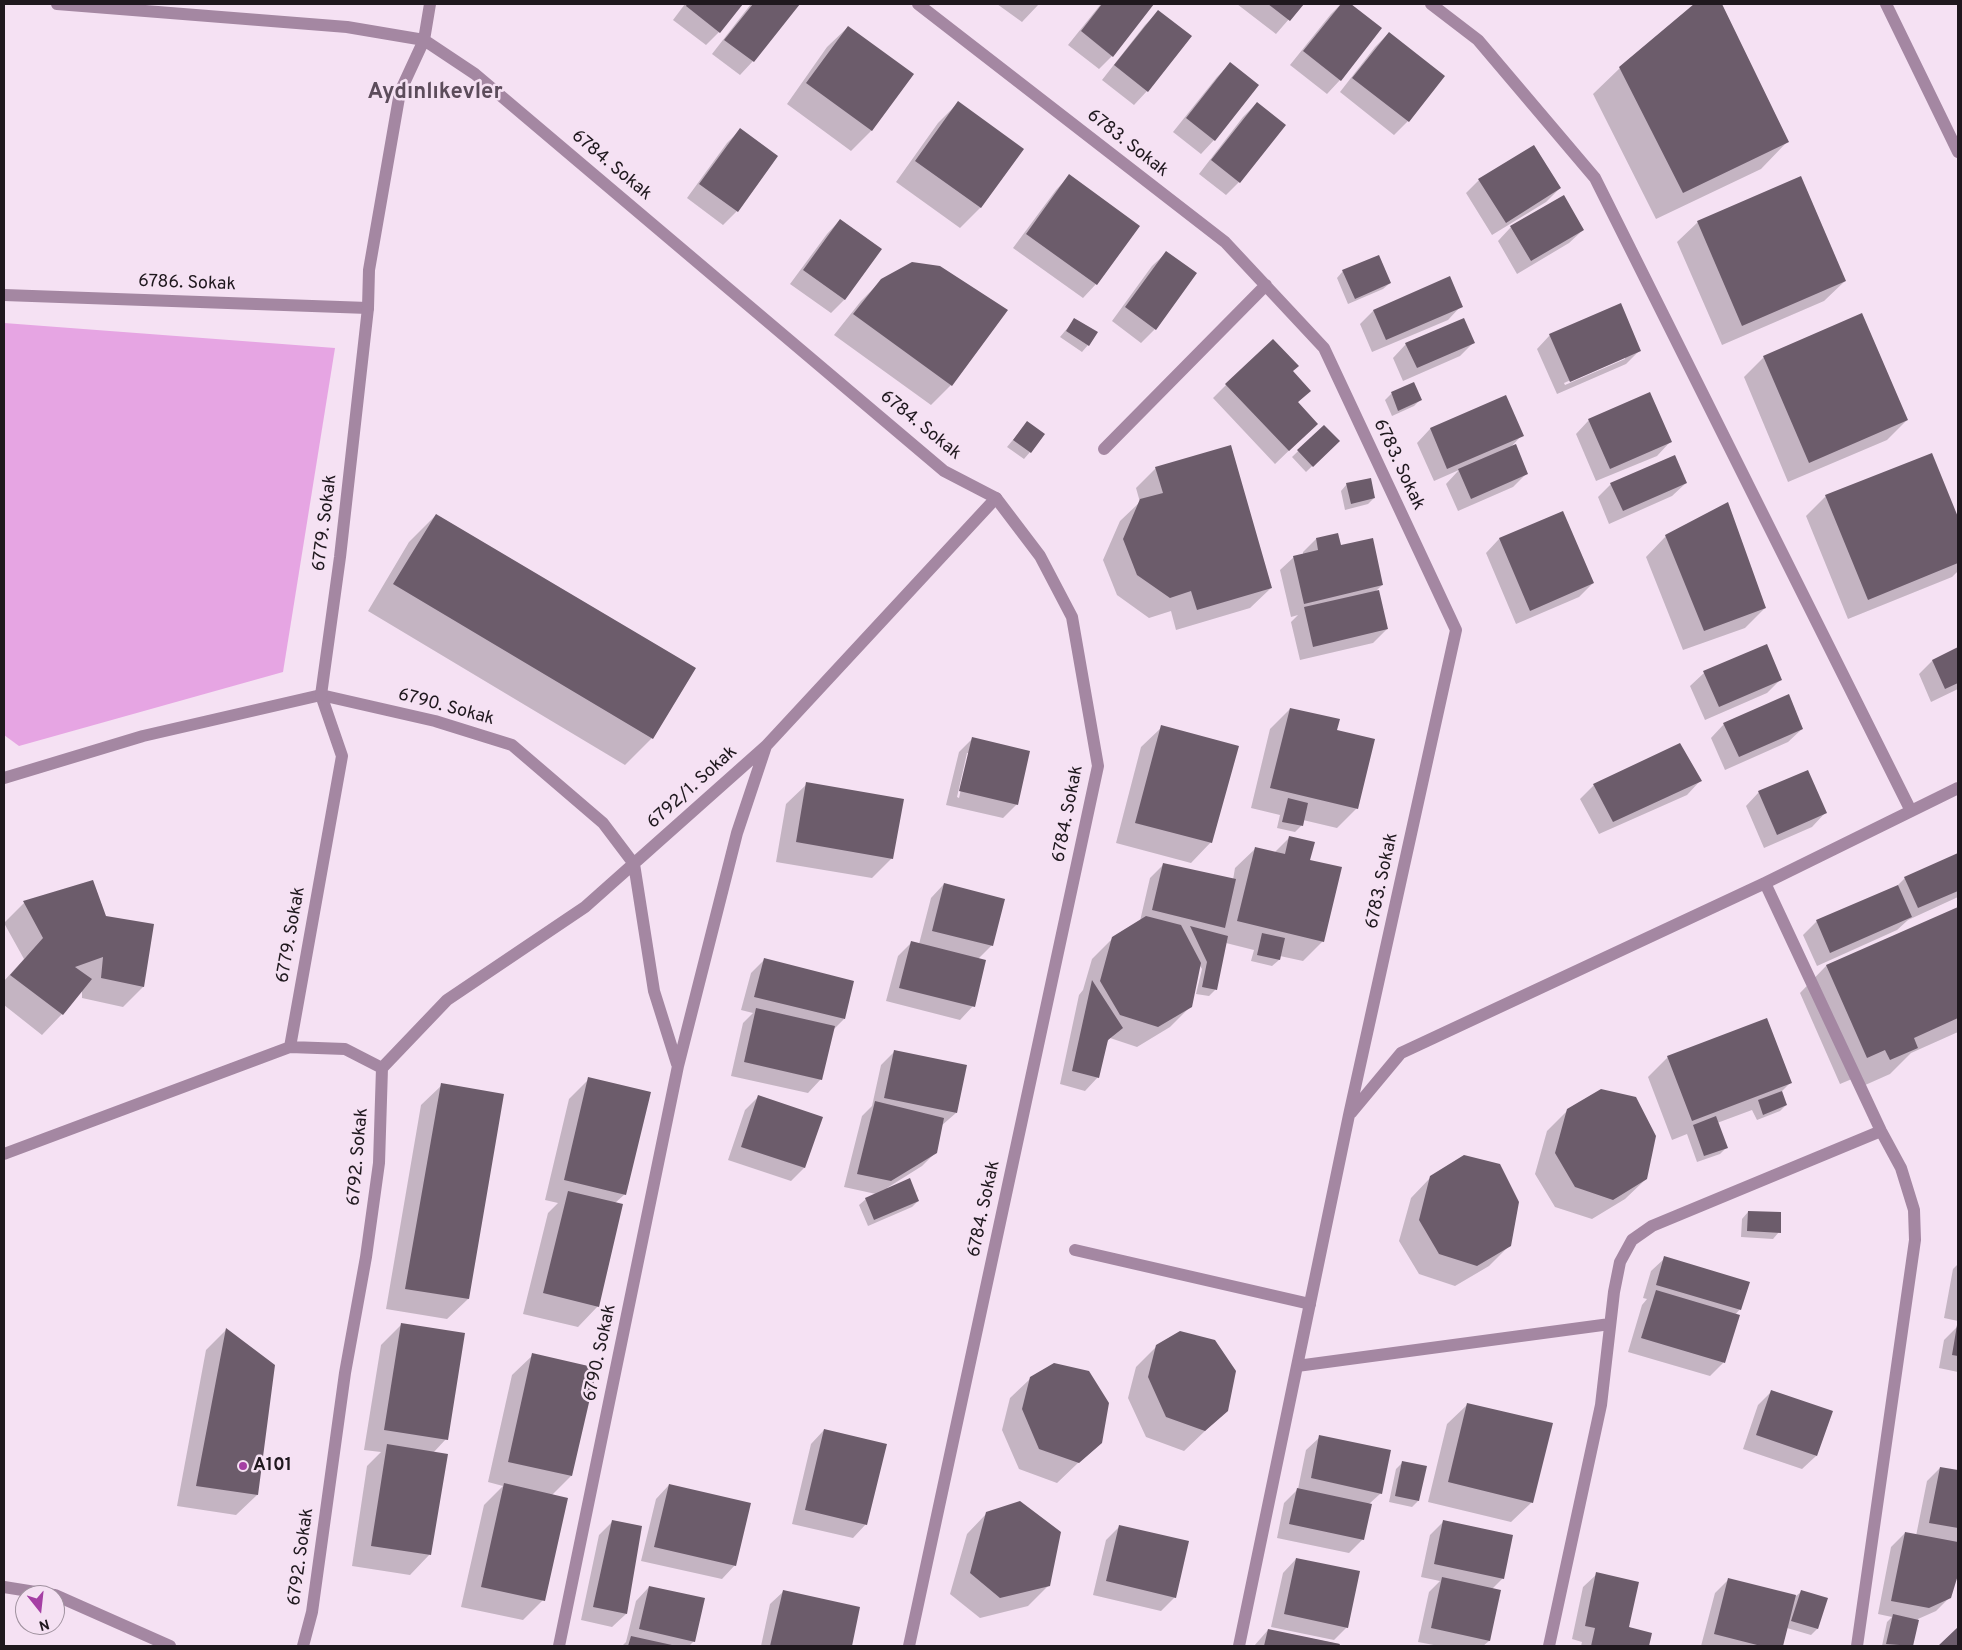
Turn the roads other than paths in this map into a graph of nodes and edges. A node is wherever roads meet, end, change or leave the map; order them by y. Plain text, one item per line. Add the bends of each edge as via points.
1 (57, 4) edge
2 (430, 4) edge
3 (918, 4) edge
4 (1432, 4) edge
5 (1886, 4) edge
6 (424, 40) junction
7 (1958, 152) edge
8 (1266, 285) junction
9 (4, 295) edge
10 (368, 308) junction
11 (1104, 449) dead end
12 (996, 498) junction
13 (321, 695) junction
14 (766, 746) junction
15 (4, 778) edge
16 (1958, 788) edge
17 (1911, 811) junction
18 (634, 864) junction
19 (1765, 883) junction
20 (290, 1047) junction
21 (678, 1066) junction
22 (382, 1068) junction
23 (1349, 1115) junction
24 (1881, 1131) junction
25 (4, 1154) edge
26 (1075, 1250) dead end
27 (1310, 1304) junction
28 (1610, 1324) junction
29 (1297, 1366) junction
30 (65, 1600) edge
31 (170, 1646) edge
32 (303, 1646) edge
33 (559, 1646) edge
34 (910, 1646) edge
35 (1239, 1646) edge
36 (1549, 1646) edge
37 (1857, 1646) edge

1 - 6 street, 6784. Sokak via 347,27
2 - 6 street, 6779. Sokak
3 - 8 street, 6783. Sokak via 1225,242
4 - 17 street via 1478,40 1595,178
5 - 7 street
6 - 10 street, 6779. Sokak via 400,92 369,270
6 - 12 street, 6784. Sokak via 475,74 944,471
8 - 11 street
8 - 23 street, 6783. Sokak via 1324,348 1456,630
9 - 10 street, 6786. Sokak
10 - 13 street, 6779. Sokak
12 - 14 street, 6792/1. Sokak
12 - 34 street, 6784. Sokak via 1040,556 1072,617 1098,766
13 - 15 street, 6790. Sokak via 143,736
13 - 18 street, 6790. Sokak via 435,720 512,745 604,822
13 - 20 street, 6779. Sokak via 342,756
14 - 18 street, 6792/1. Sokak
14 - 21 street, 6790. Sokak via 738,833
16 - 17 street
17 - 19 street
18 - 21 street, 6790. Sokak via 654,991
18 - 22 street, 6792/1. Sokak via 585,907 447,1000
19 - 23 street via 1401,1053
19 - 24 street
20 - 22 street via 345,1049
20 - 25 street
21 - 33 street, 6790. Sokak
22 - 32 street, 6792. Sokak via 379,1162 345,1372 312,1612
23 - 27 street, 6783. Sokak
24 - 28 street via 1652,1226 1632,1240 1620,1262
24 - 37 street via 1901,1168 1914,1210 1915,1240
26 - 27 street
27 - 29 street, 6783. Sokak
28 - 29 street
28 - 36 street via 1601,1405
29 - 35 street, 6783. Sokak
30 - 31 street

